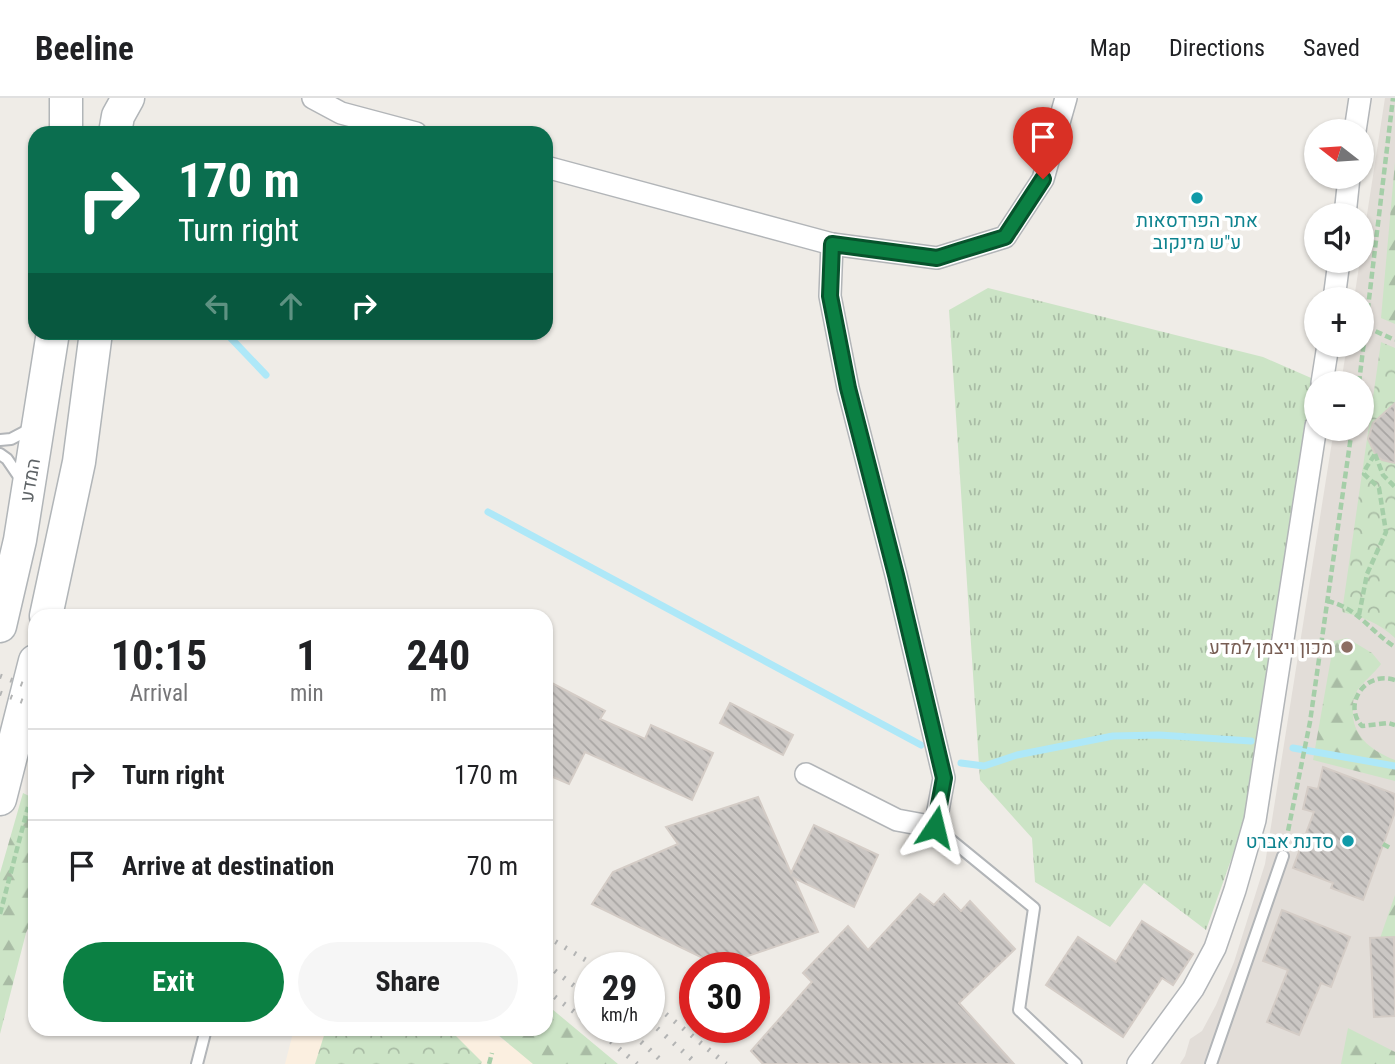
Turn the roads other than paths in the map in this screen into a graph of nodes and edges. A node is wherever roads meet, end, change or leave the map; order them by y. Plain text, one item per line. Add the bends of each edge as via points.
1 (66, 98) edge
2 (110, 98) edge
3 (128, 98) edge
4 (313, 98) edge
5 (1066, 98) edge
6 (1360, 98) edge
7 (1357, 119) edge
8 (66, 126) edge
9 (112, 126) edge
10 (114, 126) edge
11 (390, 126) edge
12 (553, 169) edge
13 (832, 244) junction
14 (52, 340) edge
15 (95, 340) edge
16 (40, 422) junction
17 (0, 440) edge
18 (1314, 441) edge
19 (0, 454) edge
20 (29, 491) junction
21 (48, 609) edge
22 (0, 626) edge
23 (28, 710) edge
24 (806, 774) dead end
25 (15, 800) edge
26 (935, 827) junction
27 (1283, 856) road end
28 (204, 1036) edge
29 (197, 1064) edge
30 (1076, 1064) edge
31 (1138, 1064) edge
32 (1212, 1064) edge

1 - 8 main road
2 - 9 main road
3 - 10 main road
4 - 11 street via 341,113
5 - 13 street via 1043,179 1005,237 937,258
6 - 7 street
12 - 13 street
13 - 26 street via 830,296 848,388 944,778
14 - 16 main road, המדע
15 - 21 main road via 79,462
16 - 17 lane via 25,433
16 - 20 main road, המדע
18 - 31 street via 1257,808 1238,878 1215,948 1193,989
19 - 20 lane
20 - 22 main road, המדע
23 - 25 main road
24 - 26 street via 897,820
26 - 30 lane via 1034,908 1019,1010
27 - 32 lane
28 - 29 lane

